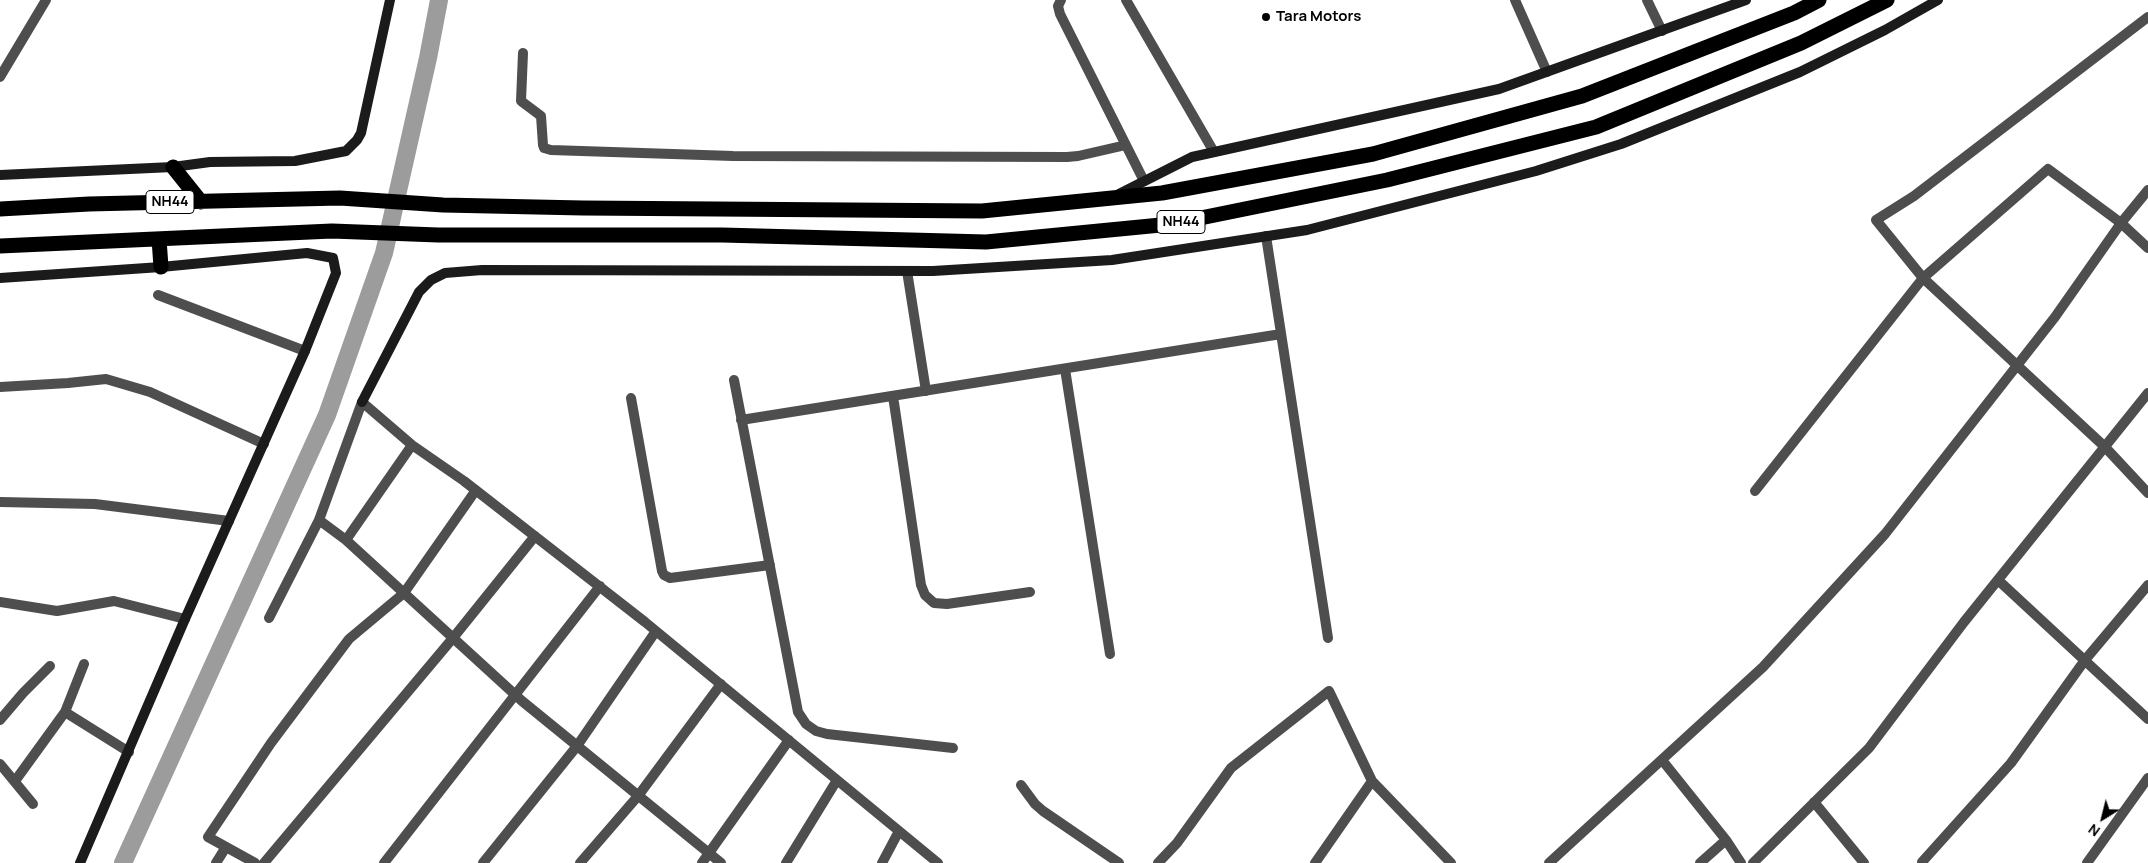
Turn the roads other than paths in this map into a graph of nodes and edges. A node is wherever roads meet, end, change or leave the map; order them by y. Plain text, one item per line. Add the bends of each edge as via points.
1 (46, 0) edge
2 (390, 0) edge
3 (1061, 0) edge
4 (1126, 0) edge
5 (1515, 0) edge
6 (1647, 0) edge
7 (1746, 0) edge
8 (1819, 0) edge
9 (1887, 0) edge
10 (1938, 0) edge
11 (2148, 17) edge
12 (1662, 30) junction
13 (522, 53) dead end
14 (1548, 72) junction
15 (0, 77) edge
16 (1126, 145) junction
17 (1214, 152) junction
18 (173, 167) junction
19 (0, 175) edge
20 (1144, 181) junction
21 (2148, 190) edge
22 (1111, 198) junction
23 (200, 202) junction
24 (0, 209) edge
25 (2121, 223) junction
26 (1266, 236) junction
27 (159, 239) junction
28 (0, 246) edge
29 (2148, 248) edge
30 (161, 267) junction
31 (907, 271) junction
32 (0, 278) edge
33 (1923, 278) junction
34 (158, 295) dead end
35 (1281, 334) junction
36 (305, 351) junction
37 (2017, 366) junction
38 (1065, 369) junction
39 (734, 380) dead end
40 (0, 387) edge
41 (926, 391) junction
42 (2148, 393) edge
43 (892, 396) junction
44 (631, 398) dead end
45 (362, 402) junction
46 (741, 420) junction
47 (264, 444) junction
48 (412, 445) junction
49 (2105, 447) junction
50 (476, 490) junction
51 (1755, 491) dead end
52 (2148, 493) edge
53 (0, 502) edge
54 (319, 520) junction
55 (229, 521) junction
56 (535, 536) junction
57 (346, 540) junction
58 (770, 565) junction
59 (1998, 580) junction
60 (2148, 585) edge
61 (600, 586) junction
62 (1030, 592) dead end
63 (404, 593) junction
64 (0, 602) edge
65 (269, 618) dead end
66 (185, 619) junction
67 (656, 631) junction
68 (453, 638) junction
69 (1328, 638) dead end
70 (1110, 654) dead end
71 (2085, 660) junction
72 (84, 664) dead end
73 (50, 666) dead end
74 (721, 684) junction
75 (514, 694) junction
76 (65, 712) junction
77 (2148, 719) edge
78 (0, 720) edge
79 (789, 740) junction
80 (577, 746) junction
81 (952, 748) dead end
82 (128, 752) junction
83 (1662, 760) junction
84 (0, 764) edge
85 (2148, 778) edge
86 (837, 780) junction
87 (15, 781) junction
88 (1372, 781) junction
89 (1021, 785) dead end
90 (638, 796) junction
91 (1814, 802) junction
92 (33, 804) dead end
93 (899, 831) junction
94 (1726, 840) junction
95 (226, 847) junction
96 (710, 854) junction
97 (1922, 862) edge
98 (80, 863) edge
99 (216, 863) edge
100 (255, 863) edge
101 (264, 863) edge
102 (384, 863) edge
103 (483, 863) edge
104 (580, 863) edge
105 (702, 863) edge
106 (721, 863) edge
107 (786, 863) edge
108 (882, 863) edge
109 (938, 863) edge
110 (1119, 863) edge
111 (1158, 863) edge
112 (1315, 863) edge
113 (1451, 863) edge
114 (1549, 863) edge
115 (1700, 863) edge
116 (1741, 863) edge
117 (1753, 863) edge
118 (1864, 863) edge
119 (2088, 863) edge

1 - 15 street
2 - 18 street via 360,132 352,147 340,154 295,161 210,162
3 - 16 street via 1058,6 1060,14
4 - 17 street
5 - 14 street
6 - 12 street
7 - 12 street
8 - 22 highway, NH44 via 1794,13 1582,96 1373,154 1162,192
9 - 27 highway, NH44 via 1801,43 1596,127 1387,180 1171,224 986,242 722,235 438,235 332,231
10 - 26 street via 1800,72 1622,144 1307,230
11 - 33 street via 1922,190 1876,220
12 - 14 street
13 - 16 street via 520,97 524,104 541,116 543,145 547,149 733,156 1067,157
14 - 17 street via 1499,89
16 - 20 street
17 - 20 street via 1192,157
18 - 19 street
18 - 23 highway
20 - 22 street
21 - 25 street
22 - 23 highway, NH44 via 982,212 443,205 340,198
23 - 24 highway, NH44
25 - 29 street
25 - 33 street via 2048,169
25 - 37 street
26 - 31 street via 1112,260
26 - 35 street
27 - 28 highway, NH44
27 - 30 highway
30 - 32 street
30 - 36 street via 307,253 333,258 336,273
31 - 41 street
31 - 45 street via 482,270 445,273 430,280 419,292
33 - 37 street
33 - 51 street
34 - 36 street
35 - 38 street
35 - 69 street
36 - 47 street
37 - 49 street
37 - 83 street via 1886,534 1763,668
38 - 41 street
38 - 70 street
39 - 46 street
40 - 47 street via 106,379 144,390
41 - 43 street
42 - 49 street
43 - 46 street
43 - 62 street via 925,595 934,603 947,604
44 - 58 street via 664,575 670,578
45 - 48 street
45 - 54 street
46 - 58 street
47 - 55 street
48 - 50 street
48 - 57 street
49 - 52 street
49 - 59 street
50 - 56 street
50 - 63 street
53 - 55 street via 95,504
54 - 57 street
54 - 65 street
55 - 66 street
56 - 61 street
56 - 68 street
57 - 63 street
58 - 81 street via 798,712 806,724 827,734
59 - 71 street
59 - 91 street via 1869,748
60 - 71 street
61 - 67 street
61 - 75 street
63 - 68 street
63 - 95 street via 349,639 271,743 208,837
64 - 66 street via 57,611 114,601
66 - 82 street
67 - 74 street
67 - 80 street
68 - 75 street
68 - 101 street
71 - 77 street
71 - 97 street via 2011,763
72 - 76 street
73 - 78 street
74 - 79 street
74 - 90 street
75 - 80 street
75 - 102 street
76 - 82 street
76 - 87 street
79 - 86 street
79 - 96 street
80 - 90 street
80 - 103 street
82 - 98 street
83 - 94 street
83 - 114 street
84 - 87 street
85 - 119 street
86 - 93 street
86 - 107 street
87 - 92 street
88 - 111 street via 1329,691 1231,768
88 - 112 street
88 - 113 street
89 - 110 street via 1043,811
90 - 96 street
90 - 104 street
91 - 117 street
91 - 118 street
93 - 108 street
93 - 109 street
94 - 115 street
94 - 116 street
95 - 99 street
95 - 100 street
96 - 105 street
96 - 106 street

